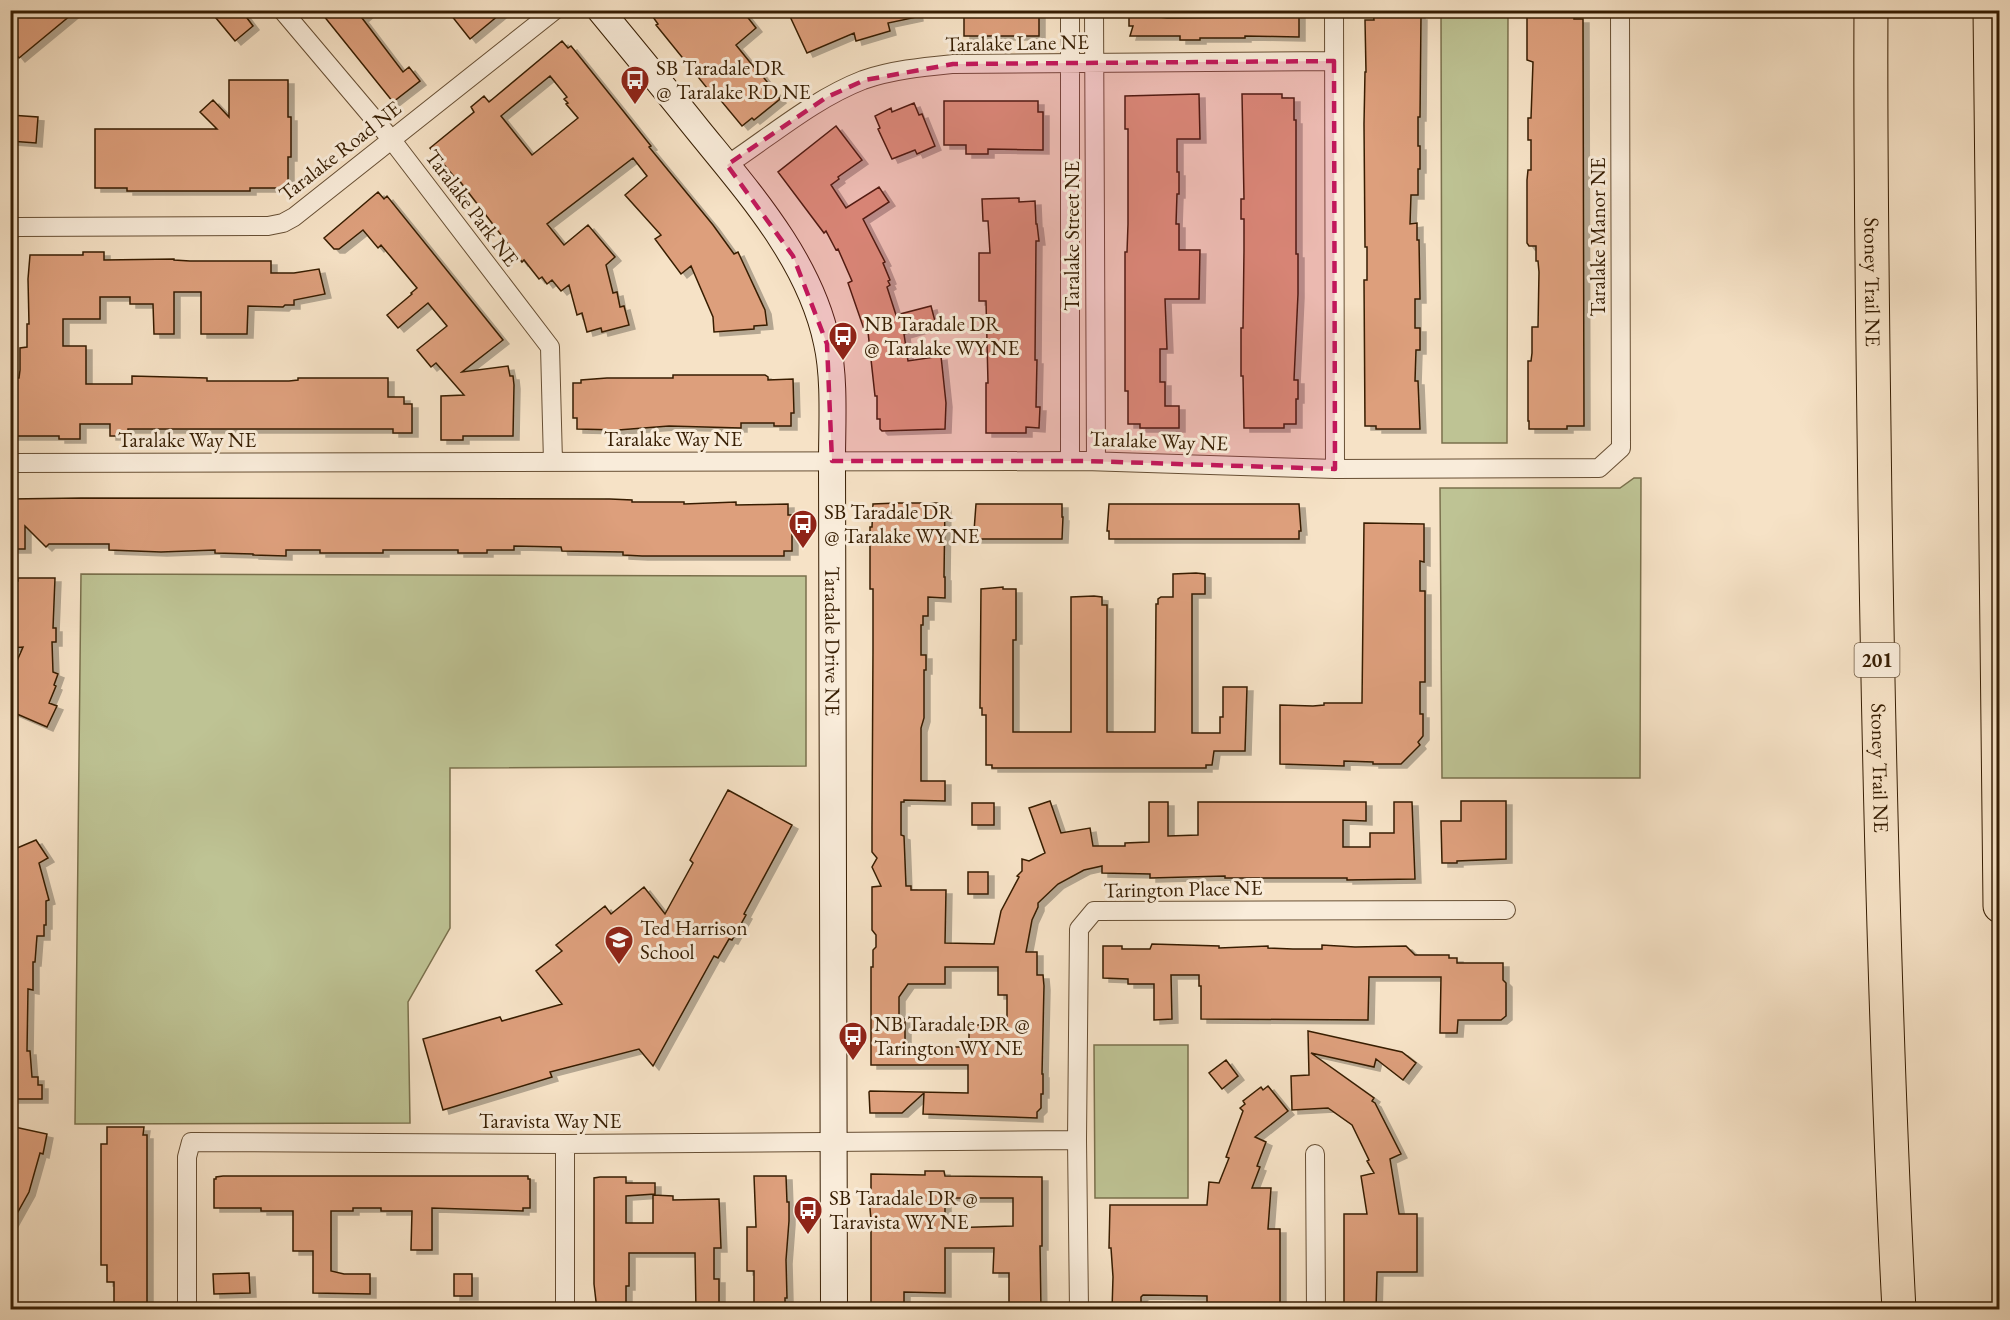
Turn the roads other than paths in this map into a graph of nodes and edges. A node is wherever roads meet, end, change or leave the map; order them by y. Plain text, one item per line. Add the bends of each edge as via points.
1 (282, 10) edge
2 (555, 10) edge
3 (600, 10) edge
4 (1070, 10) edge
5 (1094, 10) edge
6 (1334, 10) edge
7 (1620, 10) edge
8 (1871, 10) edge
9 (1990, 10) edge
10 (1334, 62) junction
11 (1070, 64) junction
12 (1094, 64) junction
13 (391, 139) junction
14 (727, 165) junction
15 (10, 231) edge
16 (1610, 459) joint
17 (832, 461) junction
18 (1070, 461) junction
19 (1096, 461) junction
20 (10, 462) edge
21 (553, 462) junction
22 (1335, 469) junction
23 (2000, 906) edge
24 (1506, 910) dead end
25 (1077, 1140) junction
26 (833, 1142) junction
27 (565, 1144) junction
28 (1315, 1154) dead end
29 (187, 1310) edge
30 (565, 1310) edge
31 (834, 1310) edge
32 (1079, 1310) edge
33 (1316, 1310) edge
34 (1899, 1310) edge

1 - 13 street, Taralake Park NE
2 - 13 street, Taralake Road NE
3 - 14 street, Taradale Drive NE
4 - 11 street, Taralake Street NE
5 - 12 street, Taralake Street NE
6 - 10 street
7 - 16 street, Taralake Manor NE via 1621,448
8 - 34 highway, Stoney Trail NE / 201 via 1878,729 1890,1148
9 - 23 highway
10 - 12 street, Taralake Lane NE
10 - 22 street
11 - 12 street, Taralake Lane NE
11 - 14 street, Taralake Lane NE via 953,64 865,80 827,97
11 - 18 street, Taralake Street NE
12 - 19 street, Taralake Street NE
13 - 15 street, Taralake Road NE via 283,224 16,227
13 - 21 street, Taralake Park NE via 550,347
14 - 17 street, Taradale Drive NE via 793,256 813,298 827,344
16 - 22 street, Taralake Way NE via 1599,468
17 - 18 street, Taralake Way NE
17 - 21 street, Taralake Way NE
17 - 26 street, Taradale Drive NE
18 - 19 street, Taralake Way NE
19 - 22 street, Taralake Way NE
20 - 21 street, Taralake Way NE
24 - 25 street, Tarington Place NE via 1094,911 1079,929
25 - 26 street, Taravista Way NE
25 - 32 street
26 - 27 street, Taravista Way NE
26 - 31 street, Taradale Drive NE
27 - 29 street, Taravista Way NE via 191,1142 187,1156
27 - 30 street
28 - 33 street

